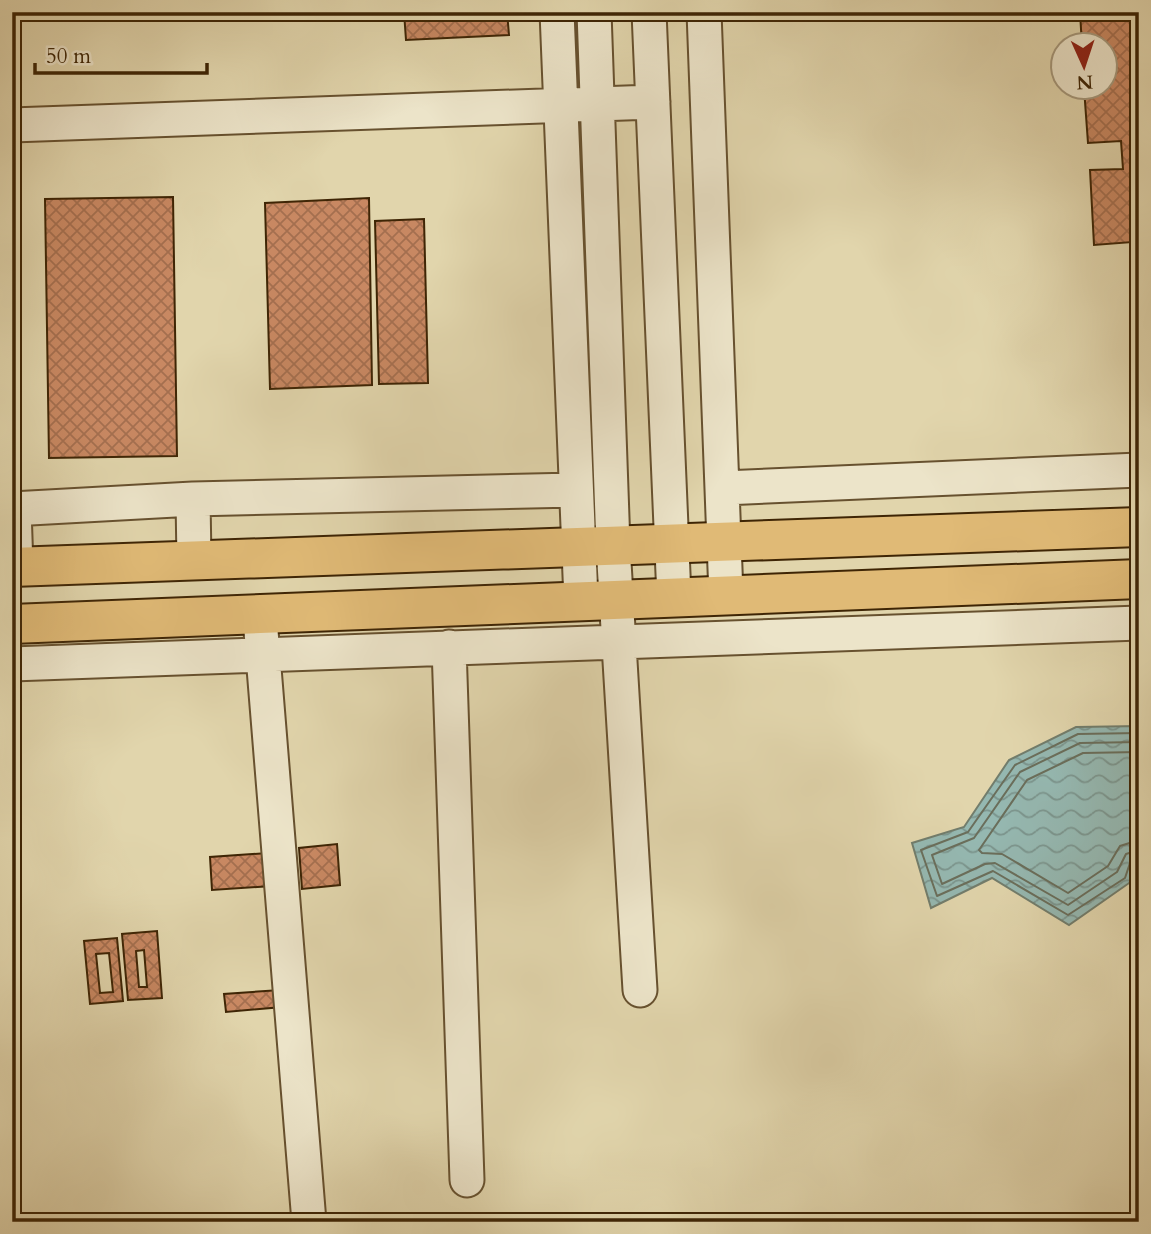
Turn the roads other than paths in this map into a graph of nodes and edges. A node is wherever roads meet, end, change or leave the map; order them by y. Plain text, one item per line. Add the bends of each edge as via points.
1 (557, 12) edge
2 (594, 12) edge
3 (649, 12) edge
4 (704, 12) edge
5 (653, 102) junction
6 (562, 104) junction
7 (597, 104) junction
8 (12, 124) edge
9 (1139, 470) edge
10 (724, 488) junction
11 (576, 490) junction
12 (194, 499) junction
13 (13, 509) edge
14 (1139, 527) edge
15 (725, 543) junction
16 (672, 544) junction
17 (596, 547) junction
18 (194, 560) junction
19 (14, 567) edge
20 (1139, 579) edge
21 (726, 595) junction
22 (674, 597) junction
23 (599, 599) junction
24 (260, 612) junction
25 (1139, 623) edge
26 (12, 624) edge
27 (620, 642) junction
28 (449, 647) junction
29 (262, 654) junction
30 (12, 664) edge
31 (640, 990) dead end
32 (467, 1180) dead end
33 (309, 1222) edge

1 - 6 street
2 - 7 street
3 - 5 street
4 - 10 street
5 - 7 street
5 - 16 street
6 - 7 street
6 - 8 street
6 - 11 street
7 - 17 street
9 - 10 street
10 - 15 street
11 - 12 street
11 - 17 street
12 - 13 street
12 - 18 street
13 - 19 street
14 - 15 main road
15 - 16 main road
15 - 21 street
16 - 17 main road
16 - 22 street
17 - 18 main road
17 - 23 street
18 - 19 main road
20 - 21 main road
21 - 22 main road
22 - 23 main road
23 - 24 main road
23 - 27 street
24 - 26 main road
24 - 29 street
25 - 27 street
27 - 28 street
27 - 31 street
28 - 29 street
28 - 32 street
29 - 30 street
29 - 33 street

